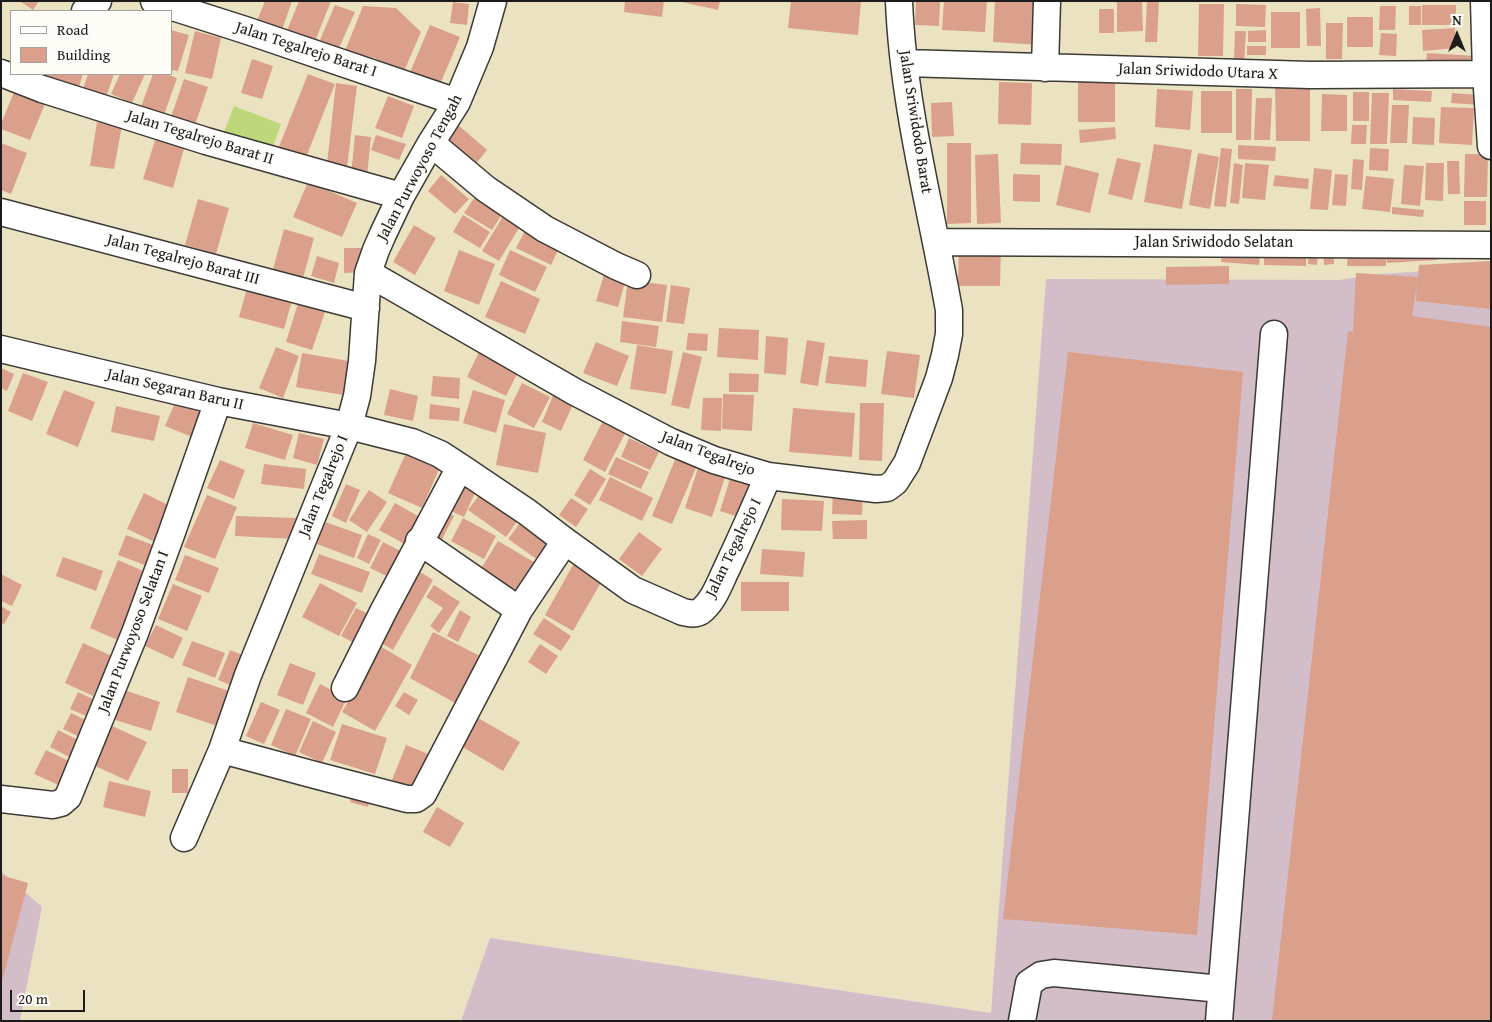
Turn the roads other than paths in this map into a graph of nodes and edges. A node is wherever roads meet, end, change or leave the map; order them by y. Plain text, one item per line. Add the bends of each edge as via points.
1 (98, 1) edge
2 (154, 1) edge
3 (493, 1) edge
4 (899, 1) edge
5 (1047, 1) edge
6 (1484, 1) edge
7 (86, 10) edge
8 (905, 63) junction
9 (1045, 68) junction
10 (1, 73) edge
11 (1488, 74) edge
12 (457, 102) junction
13 (431, 143) junction
14 (1491, 146) edge
15 (401, 196) junction
16 (1, 212) edge
17 (937, 242) junction
18 (1491, 244) edge
19 (368, 273) junction
20 (636, 275) dead end
21 (366, 308) junction
22 (1274, 334) dead end
23 (1, 349) edge
24 (218, 400) junction
25 (349, 426) junction
26 (460, 467) junction
27 (768, 476) junction
28 (419, 542) junction
29 (565, 542) junction
30 (519, 610) junction
31 (345, 688) dead end
32 (222, 750) junction
33 (1, 799) edge
34 (184, 838) dead end
35 (1221, 989) junction
36 (1022, 1021) edge
37 (1220, 1021) edge

1 - 7 street
2 - 12 street, Jalan Tegalrejo Barat I
3 - 12 street, Jalan Purwoyoso Tengah via 480,47
4 - 8 street, Jalan Sriwidodo Barat
5 - 9 street
6 - 11 street
8 - 9 street, Jalan Sriwidodo Utara X
8 - 17 street, Jalan Sriwidodo Barat
9 - 11 street, Jalan Sriwidodo Utara X via 1310,75
10 - 15 street, Jalan Tegalrejo Barat II via 42,90 206,141
11 - 14 street
12 - 13 street, Jalan Purwoyoso Tengah
13 - 15 street, Jalan Purwoyoso Tengah
13 - 20 street via 486,188 545,229
15 - 19 street, Jalan Purwoyoso Tengah
16 - 21 street, Jalan Tegalrejo Barat III
17 - 18 street, Jalan Sriwidodo Selatan
17 - 27 street, Jalan Tegalrejo via 950,310 949,334 932,395 907,463 895,482 887,488 876,489
19 - 21 street, Jalan Purwoyoso Tengah
19 - 27 street, Jalan Tegalrejo via 575,392 671,442 714,460
21 - 25 street, Jalan Purwoyoso Tengah via 360,381
22 - 35 street
23 - 24 street, Jalan Segaran Baru II
24 - 25 street, Jalan Segaran Baru II
24 - 33 street, Jalan Purwoyoso Selatan I via 135,633 68,797 53,805
25 - 26 street, Jalan Tegalrejo I via 412,442
25 - 32 street, Jalan Tegalrejo I via 248,675
26 - 28 street
26 - 29 street, Jalan Tegalrejo I
27 - 29 street, Jalan Tegalrejo I via 717,588 707,606 699,612 682,612 633,590
28 - 30 street
28 - 31 street
29 - 30 street
30 - 32 street via 423,794 416,799
32 - 34 street, Jalan Tegalrejo I
35 - 36 street via 1054,973 1041,975 1029,984
35 - 37 street

